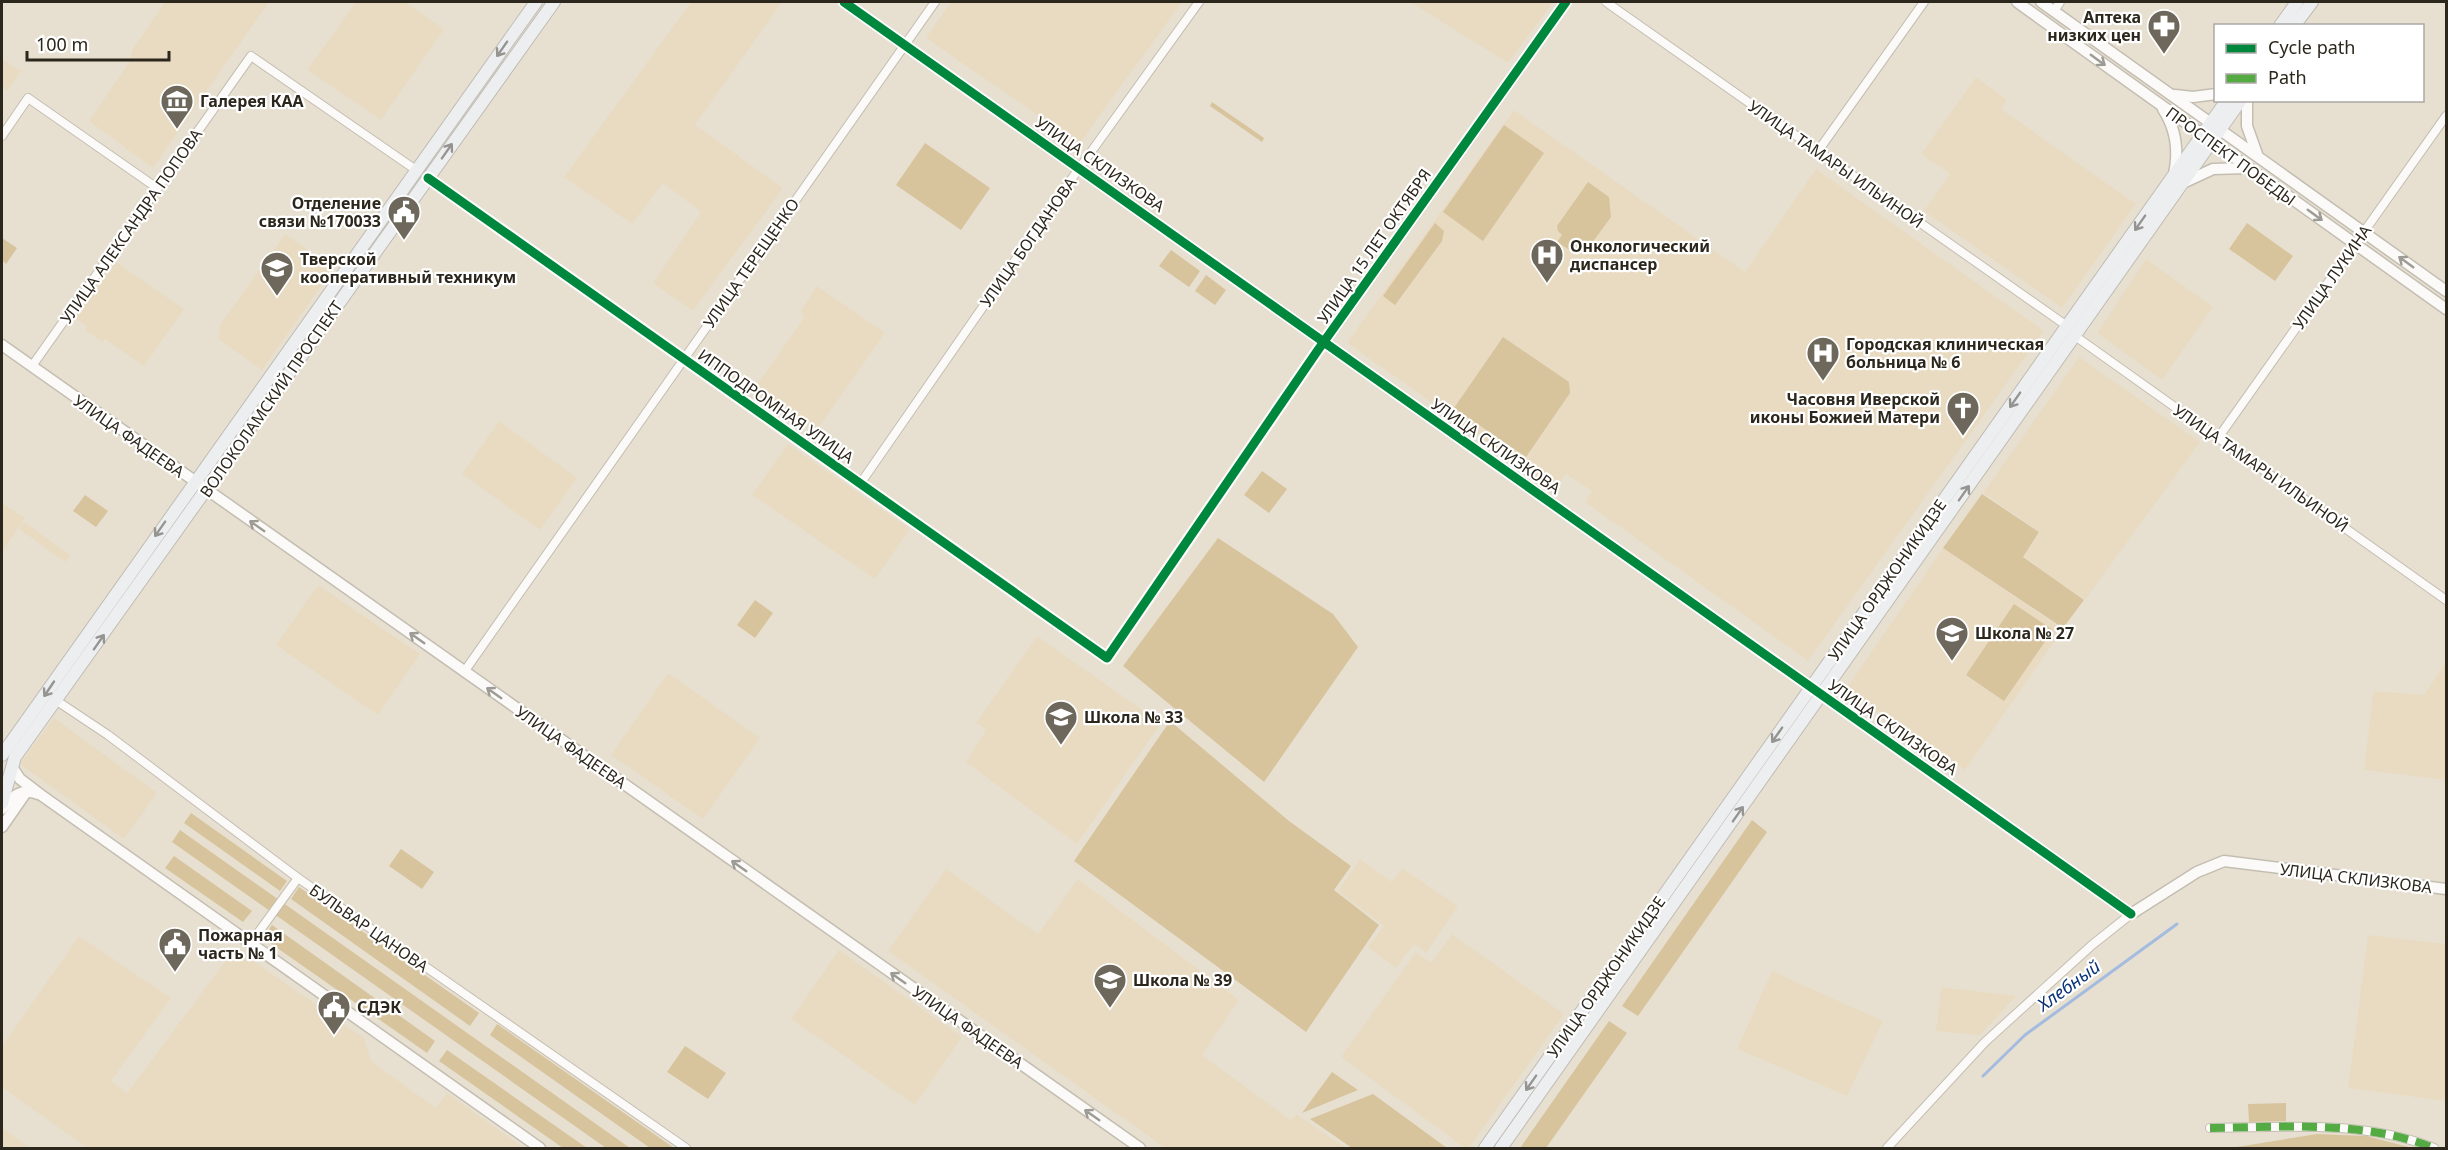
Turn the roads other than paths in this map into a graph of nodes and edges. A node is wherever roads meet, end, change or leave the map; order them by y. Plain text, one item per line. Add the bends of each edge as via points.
1 (536, 2) edge
2 (554, 2) edge
3 (844, 2) edge
4 (934, 2) edge
5 (1199, 2) edge
6 (1566, 2) edge
7 (1606, 2) edge
8 (1924, 2) edge
9 (2016, 2) edge
10 (2041, 2) edge
11 (2297, 2) edge
12 (2312, 2) edge
13 (2057, 6) edge
14 (2281, 24) edge
15 (2296, 24) edge
16 (904, 44) junction
17 (2169, 93) junction
18 (2214, 94) edge
19 (2226, 102) edge
20 (2239, 102) edge
21 (2247, 102) edge
22 (2162, 106) junction
23 (2446, 116) edge
24 (2216, 127) junction
25 (2, 136) edge
26 (2207, 139) junction
27 (1818, 151) junction
28 (2259, 157) junction
29 (1080, 168) junction
30 (2250, 169) junction
31 (416, 170) junction
32 (428, 178) junction
33 (2179, 179) junction
34 (157, 188) junction
35 (2365, 232) junction
36 (2356, 244) junction
37 (2446, 291) edge
38 (2446, 309) edge
39 (2071, 331) junction
40 (1324, 342) junction
41 (2, 345) edge
42 (683, 358) junction
43 (32, 366) junction
44 (2218, 438) junction
45 (194, 481) junction
46 (860, 484) junction
47 (207, 490) junction
48 (2446, 600) edge
49 (1107, 658) joint
50 (464, 672) junction
51 (1811, 687) junction
52 (1822, 695) junction
53 (57, 701) junction
54 (2, 755) edge
55 (12, 767) junction
56 (27, 791) junction
57 (41, 795) junction
58 (2, 803) edge
59 (2, 810) edge
60 (2, 827) edge
61 (298, 878) junction
62 (2446, 889) edge
63 (2131, 914) junction
64 (250, 944) junction
65 (2210, 1128) dead end
66 (540, 1149) edge
67 (686, 1149) edge
68 (1140, 1149) edge
69 (1485, 1149) edge
70 (1501, 1149) edge
71 (1887, 1149) edge
72 (2434, 1149) edge

1 -> 31 main road, ВОЛОКОЛАМСКИЙ ПРОСПЕКТ
32 -> 2 main road, ВОЛОКОЛАМСКИЙ ПРОСПЕКТ
3 - 16 street, УЛИЦА СКЛИЗКОВА
4 - 16 street, УЛИЦА ТЕРЕЩЕНКО
5 - 29 street, УЛИЦА БОГДАНОВА
6 - 40 street, УЛИЦА 15 ЛЕТ ОКТЯБРЯ
7 - 27 street, УЛИЦА ТАМАРЫ ИЛЬИНОЙ
8 - 27 street
9 -> 22 street, ПРОСПЕКТ ПОБЕДЫ
10 - 13 street, ПРОСПЕКТ ПОБЕДЫ
11 - 14 main road
12 - 15 main road
13 - 17 street, ПРОСПЕКТ ПОБЕДЫ
16 - 29 street, УЛИЦА СКЛИЗКОВА
16 - 42 street, УЛИЦА ТЕРЕЩЕНКО
17 - 18 street via 2193,97
17 - 24 street, ПРОСПЕКТ ПОБЕДЫ
19 - 24 main road, УЛИЦА ОРДЖОНИКИДЗЕ
20 - 24 main road, УЛИЦА ОРДЖОНИКИДЗЕ
21 - 28 street via 2248,133
22 - 26 street, ПРОСПЕКТ ПОБЕДЫ
22 - 33 street via 2175,135
23 - 35 street, УЛИЦА ЛУКИНА
24 - 26 main road, УЛИЦА ОРДЖОНИКИДЗЕ
24 - 28 street, ПРОСПЕКТ ПОБЕДЫ
25 - 34 street via 28,98
26 - 30 street, ПРОСПЕКТ ПОБЕДЫ
26 - 33 main road, УЛИЦА ОРДЖОНИКИДЗЕ
27 - 39 street, УЛИЦА ТАМАРЫ ИЛЬИНОЙ
28 - 35 street, ПРОСПЕКТ ПОБЕДЫ
29 - 40 street, УЛИЦА СКЛИЗКОВА
29 - 46 street, УЛИЦА БОГДАНОВА
30 - 33 street via 2213,169
30 -> 36 street, ПРОСПЕКТ ПОБЕДЫ
31 - 34 street, УЛИЦА АЛЕКСАНДРА ПОПОВА via 251,56
31 - 45 main road, ВОЛОКОЛАМСКИЙ ПРОСПЕКТ
32 - 42 street, ИППОДРОМНАЯ УЛИЦА
32 - 47 main road, ВОЛОКОЛАМСКИЙ ПРОСПЕКТ
33 - 39 main road, УЛИЦА ОРДЖОНИКИДЗЕ
34 - 43 street, УЛИЦА АЛЕКСАНДРА ПОПОВА
35 - 36 street, УЛИЦА ЛУКИНА
37 -> 35 street, ПРОСПЕКТ ПОБЕДЫ
36 - 38 street, ПРОСПЕКТ ПОБЕДЫ
36 - 44 street, УЛИЦА ЛУКИНА
39 - 44 street, УЛИЦА ТАМАРЫ ИЛЬИНОЙ
39 -> 51 main road, УЛИЦА ОРДЖОНИКИДЗЕ
52 -> 39 main road, УЛИЦА ОРДЖОНИКИДЗЕ
40 - 49 street, УЛИЦА 15 ЛЕТ ОКТЯБРЯ
40 - 51 street, УЛИЦА СКЛИЗКОВА
41 - 43 street, УЛИЦА ФАДЕЕВА
42 - 46 street, ИППОДРОМНАЯ УЛИЦА
42 - 50 street, УЛИЦА ТЕРЕЩЕНКО
43 - 45 street, УЛИЦА ФАДЕЕВА
44 - 48 street, УЛИЦА ТАМАРЫ ИЛЬИНОЙ
45 - 47 street, УЛИЦА ФАДЕЕВА
45 -> 54 main road, ВОЛОКОЛАМСКИЙ ПРОСПЕКТ
46 - 49 street, ИППОДРОМНАЯ УЛИЦА
50 -> 47 street, УЛИЦА ФАДЕЕВА
53 -> 47 main road, ВОЛОКОЛАМСКИЙ ПРОСПЕКТ
68 -> 50 street, УЛИЦА ФАДЕЕВА
51 - 52 street, УЛИЦА СКЛИЗКОВА
51 -> 69 main road, УЛИЦА ОРДЖОНИКИДЗЕ
52 - 63 street, УЛИЦА СКЛИЗКОВА
70 -> 52 main road, УЛИЦА ОРДЖОНИКИДЗЕ
53 - 55 main road, ВОЛОКОЛАМСКИЙ ПРОСПЕКТ via 15,757
53 - 61 street, БУЛЬВАР ЦАНОВА
55 - 57 street via 20,779
55 - 58 main road, ВОЛОКОЛАМСКИЙ ПРОСПЕКТ
56 - 57 street
56 - 59 street via 14,796
56 - 60 street
57 - 64 street
61 - 64 street
61 - 67 street, БУЛЬВАР ЦАНОВА
62 - 63 street, УЛИЦА СКЛИЗКОВА via 2224,861 2190,876
63 - 71 street via 1985,1042
64 - 66 street
65 - 72 street via 2337,1128 2375,1132

